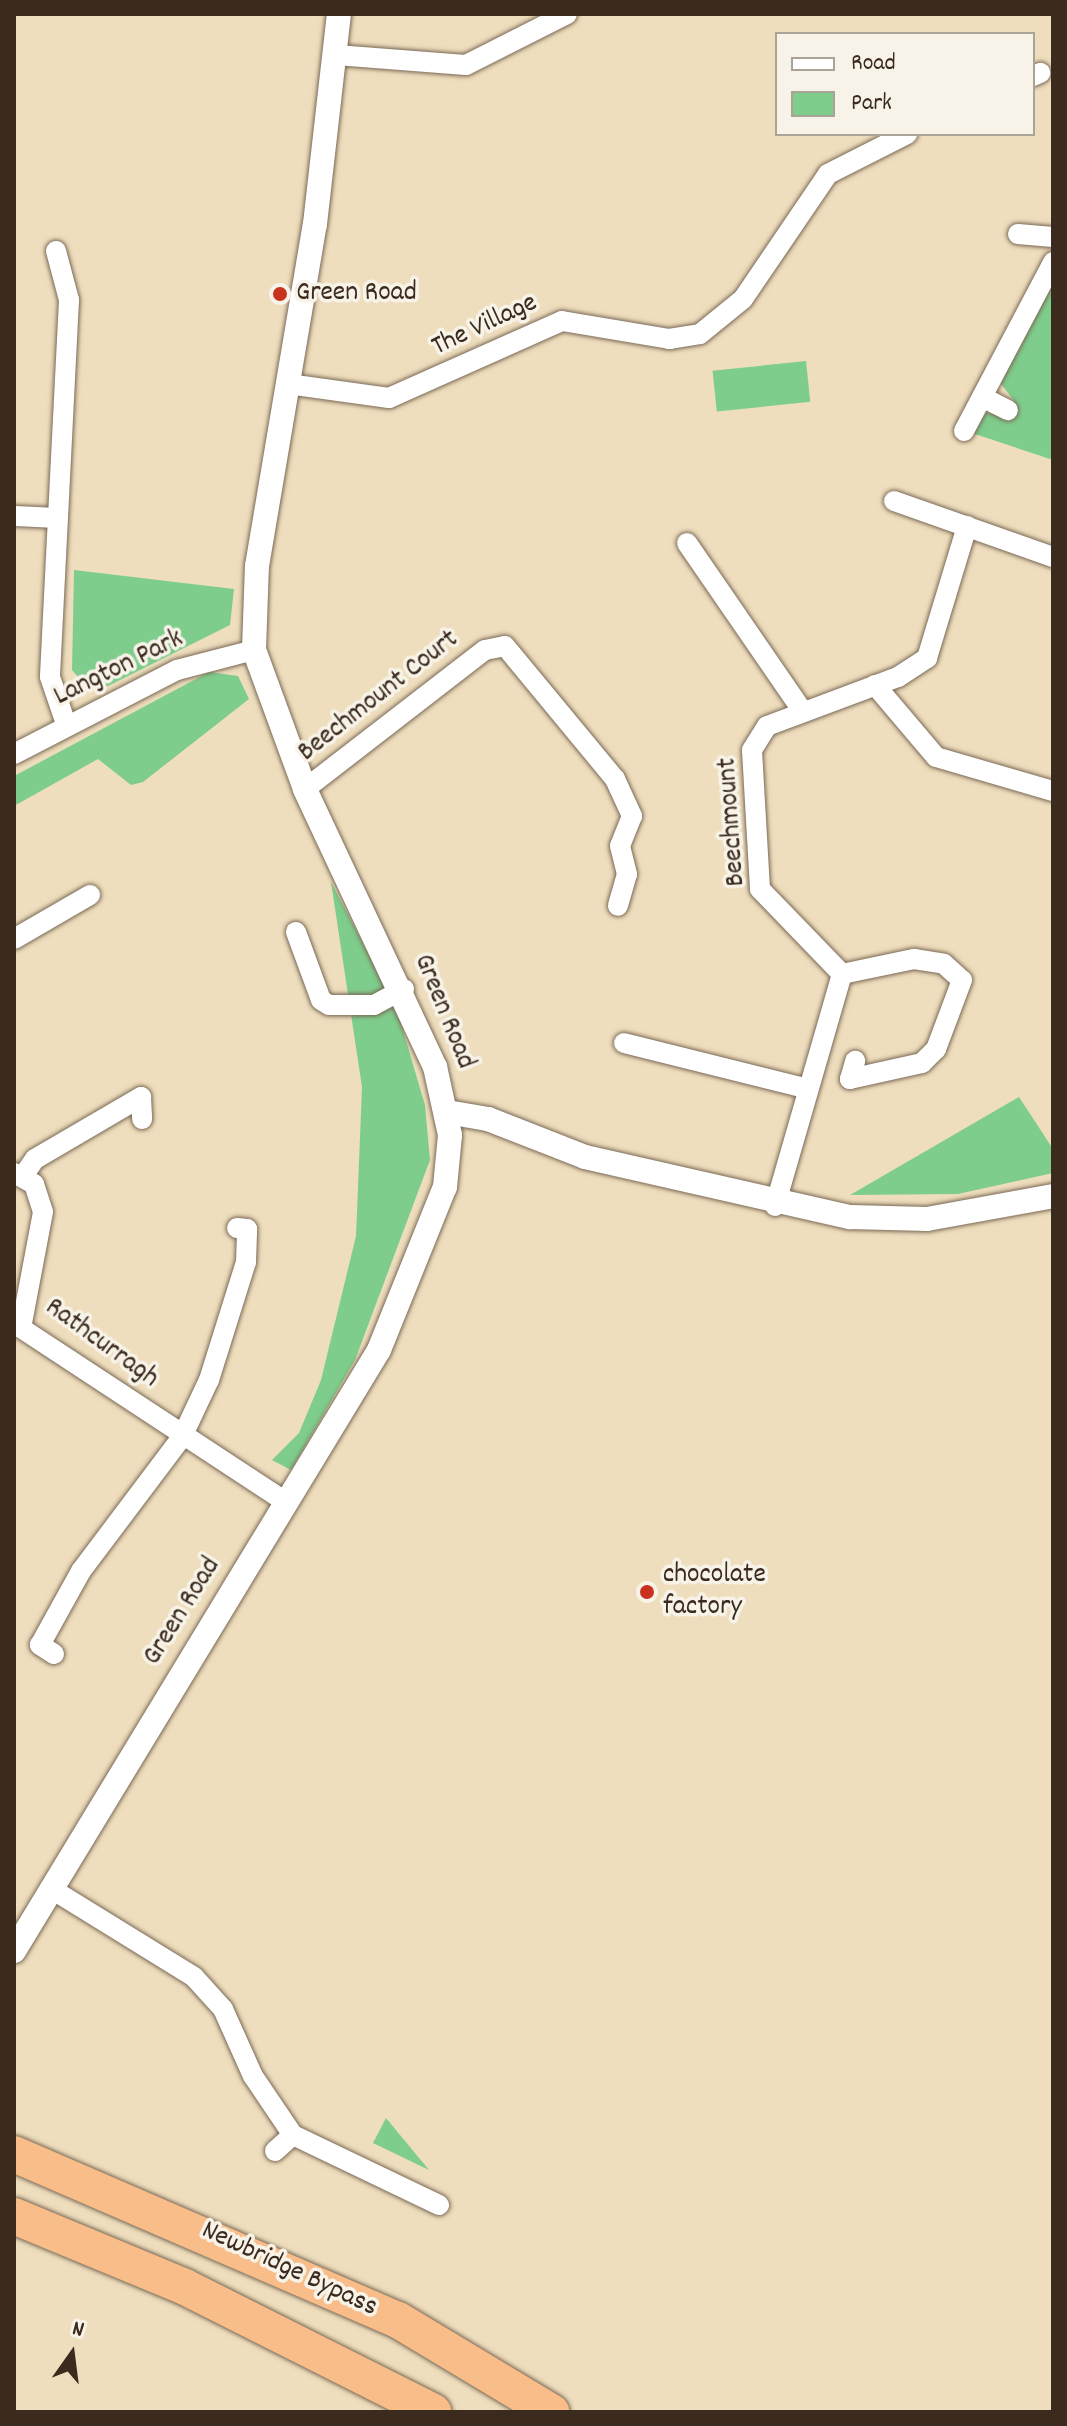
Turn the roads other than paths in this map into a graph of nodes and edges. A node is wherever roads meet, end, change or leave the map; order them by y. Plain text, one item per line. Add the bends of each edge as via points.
1 (339, 14) edge
2 (567, 14) edge
3 (336, 55) junction
4 (903, 136) edge
5 (1018, 234) dead end
6 (1053, 237) edge
7 (56, 251) dead end
8 (1053, 262) edge
9 (288, 384) junction
10 (982, 397) junction
11 (1008, 410) dead end
12 (964, 431) dead end
13 (894, 501) dead end
14 (14, 516) edge
15 (58, 518) junction
16 (967, 526) junction
17 (698, 548) dead end
18 (1053, 557) edge
19 (254, 650) junction
20 (875, 685) junction
21 (803, 712) junction
22 (66, 724) junction
23 (14, 754) edge
24 (305, 789) junction
25 (1053, 791) edge
26 (90, 895) dead end
27 (618, 906) dead end
28 (296, 932) dead end
29 (14, 939) edge
30 (842, 974) junction
31 (404, 989) junction
32 (624, 1043) dead end
33 (855, 1061) dead end
34 (805, 1088) junction
35 (447, 1112) junction
36 (142, 1119) dead end
37 (18, 1175) edge
38 (1053, 1196) edge
39 (775, 1206) junction
40 (237, 1228) dead end
41 (17, 1330) edge
42 (182, 1437) junction
43 (287, 1503) junction
44 (40, 1646) dead end
45 (50, 1888) junction
46 (14, 1951) edge
47 (293, 2135) junction
48 (275, 2151) dead end
49 (14, 2154) edge
50 (439, 2205) dead end
51 (14, 2216) edge
52 (433, 2412) edge
53 (551, 2412) edge

1 - 3 street, Green Road
2 - 3 street via 466,65
3 - 9 street, Green Road
4 - 9 street, The Village via 828,174 743,299 700,334 669,339 562,321 389,398
5 - 6 street
7 - 15 street via 69,300
8 - 10 street
9 - 19 street, Green Road via 257,566
10 - 11 street
10 - 12 street
13 - 16 street
14 - 15 street
15 - 22 street via 50,677
16 - 18 street
16 - 20 street, Beechmount via 927,658
17 - 21 street
19 - 22 street, Langton Park via 192,664
19 - 24 street, Green Road
20 - 21 street, Beechmount
20 - 25 street via 936,757
21 - 30 street, Beechmount via 767,726 752,750 760,889
22 - 23 street, Langton Park
24 - 27 street, Beechmount Court via 499,645 519,656 615,779 632,816 620,846 627,874
24 - 31 street, Green Road
26 - 29 street
28 - 31 street via 321,1000 329,1005 374,1005
30 - 33 street via 914,959 944,964 962,980 936,1049 922,1063 850,1079
30 - 34 street
31 - 35 street, Green Road
32 - 34 street
34 - 39 street
35 - 39 street
35 - 43 street, Green Road via 445,1187 397,1316
36 - 37 street via 141,1097 35,1159
37 - 41 street, Rathcurragh via 43,1212
38 - 39 street via 927,1219
40 - 42 street via 247,1229 246,1262 227,1340
41 - 42 street, Rathcurragh
42 - 43 street, Rathcurragh
42 - 44 street via 81,1571
43 - 45 street, Green Road
45 - 46 street, Green Road
45 - 47 street via 194,1977 223,2009 253,2076
47 - 48 street
47 - 50 street
49 - 53 highway, Newbridge Bypass via 398,2320
51 - 52 highway via 185,2287

